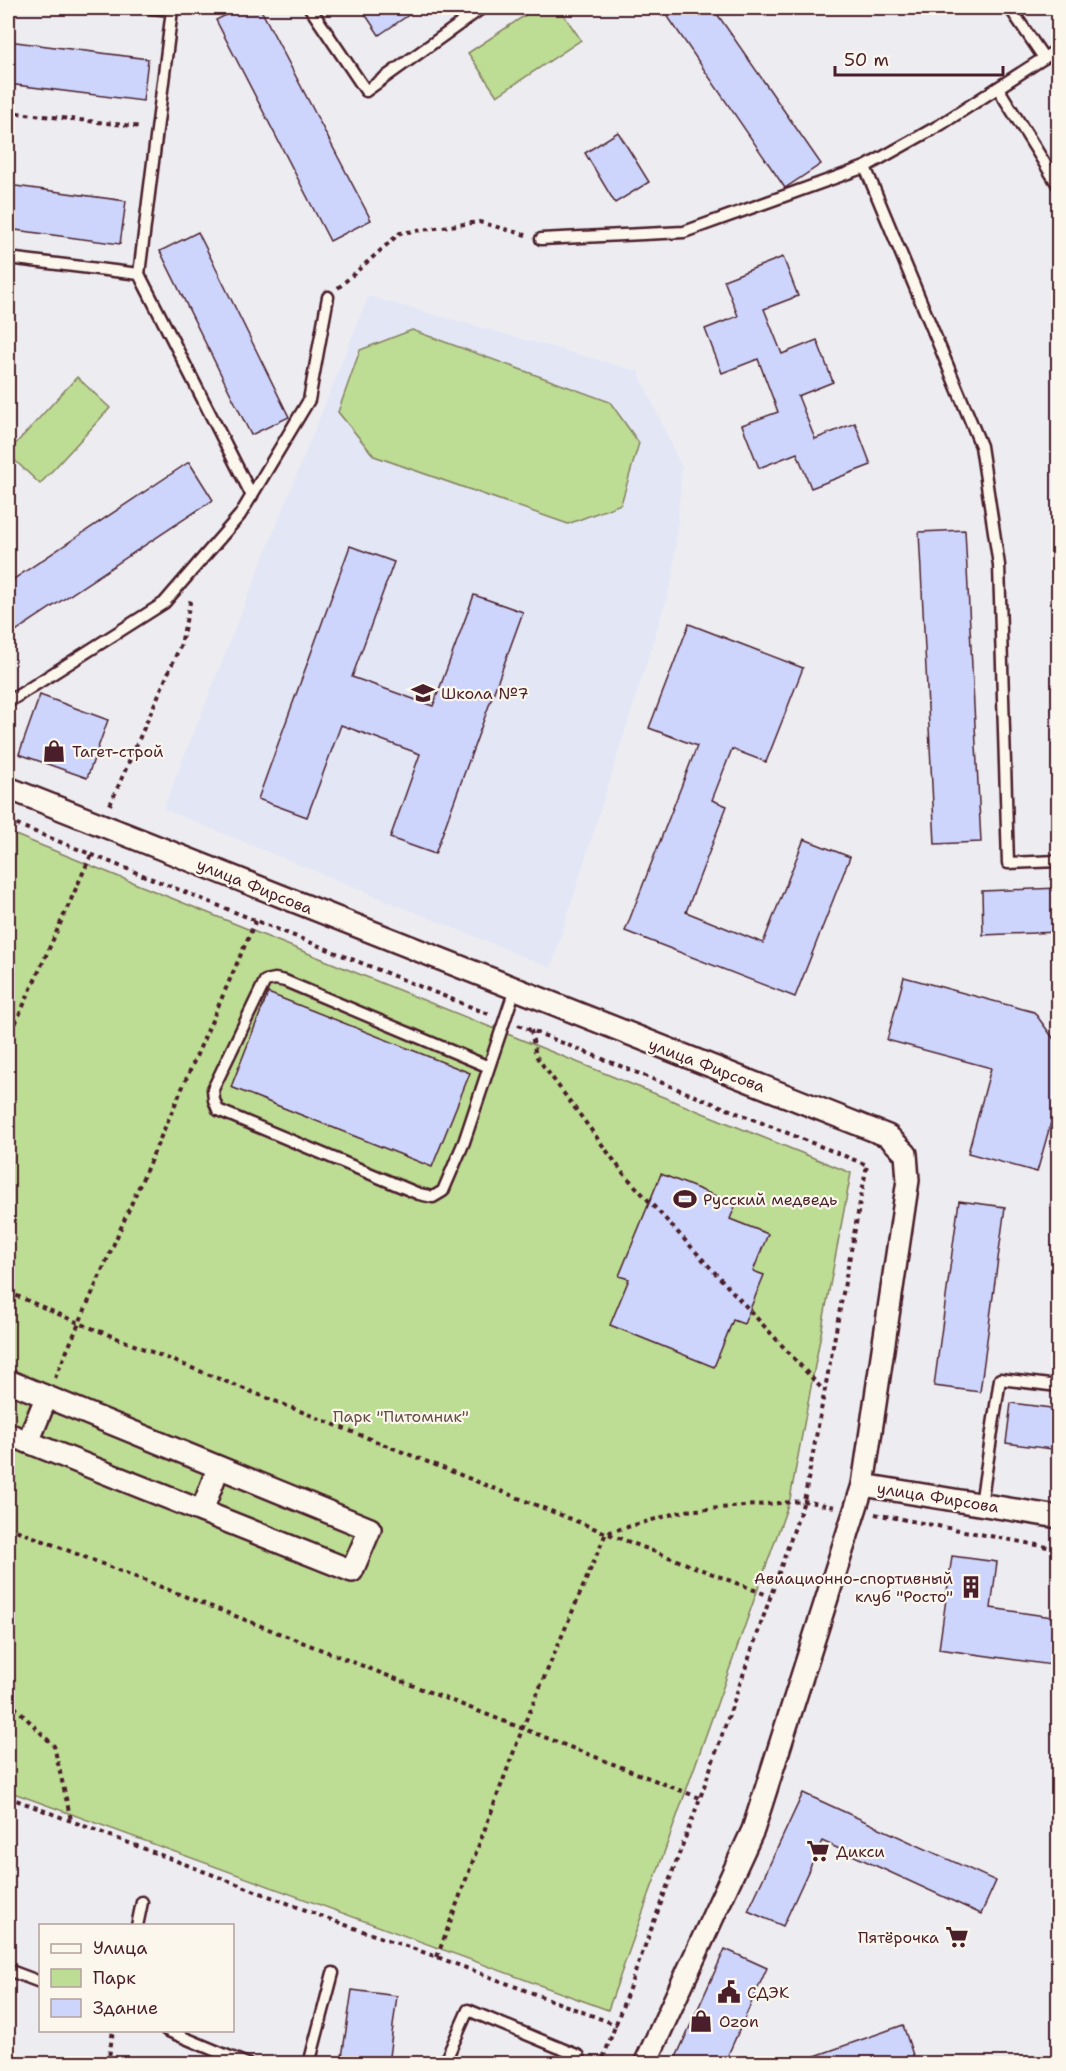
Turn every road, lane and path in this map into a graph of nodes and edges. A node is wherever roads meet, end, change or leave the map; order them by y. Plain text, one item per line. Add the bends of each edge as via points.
1 (151, 8) edge
2 (310, 8) edge
3 (482, 8) edge
4 (1010, 8) edge
5 (1059, 49) edge
6 (1044, 58) junction
7 (998, 88) junction
8 (8, 112) edge
9 (158, 128) junction
10 (865, 167) junction
11 (1059, 185) edge
12 (541, 239) joint
13 (8, 258) edge
14 (139, 274) junction
15 (328, 297) joint
16 (252, 496) junction
17 (197, 565) junction
18 (8, 702) edge
19 (8, 788) edge
20 (8, 821) edge
21 (101, 825) junction
22 (91, 855) junction
23 (1059, 861) edge
24 (256, 920) junction
25 (515, 989) junction
26 (505, 1020) junction
27 (531, 1030) junction
28 (8, 1040) edge
29 (489, 1067) junction
30 (8, 1292) edge
31 (79, 1323) junction
32 (8, 1381) edge
33 (1059, 1386) edge
34 (825, 1391) junction
35 (46, 1398) junction
36 (8, 1434) edge
37 (28, 1442) junction
38 (218, 1468) junction
39 (863, 1485) junction
40 (804, 1501) junction
41 (981, 1504) junction
42 (855, 1510) junction
43 (201, 1511) junction
44 (1059, 1517) edge
45 (8, 1527) edge
46 (606, 1533) junction
47 (1059, 1549) edge
48 (770, 1596) junction
49 (8, 1700) edge
50 (523, 1727) junction
51 (8, 1797) edge
52 (700, 1798) junction
53 (71, 1820) junction
54 (142, 1902) dead end
55 (137, 1924) edge
56 (436, 1957) junction
57 (8, 1970) edge
58 (333, 1973) dead end
59 (39, 1982) edge
60 (617, 2025) junction
61 (113, 2032) edge
62 (168, 2032) edge
63 (108, 2064) edge
64 (247, 2064) edge
65 (309, 2064) edge
66 (444, 2064) edge
67 (577, 2064) edge
68 (602, 2064) edge
69 (645, 2064) edge

1 - 9 lane via 172,10
2 - 3 lane via 366,91
4 - 6 lane
5 - 6 lane
6 - 7 lane
7 - 10 lane
7 - 11 lane
8 - 9 path
9 - 14 lane
10 - 12 lane via 684,232
10 - 23 lane via 981,446 999,565 1008,863
12 - 15 path via 479,222 400,233
13 - 14 lane
14 - 16 lane
15 - 16 lane via 309,400
16 - 17 lane
17 - 18 lane via 164,603
17 - 21 path via 181,644
19 - 21 street, улица Фирсова
20 - 22 path
21 - 25 street, улица Фирсова
22 - 24 path
22 - 28 path
24 - 26 path
24 - 31 path
25 - 26 lane
25 - 39 street, улица Фирсова via 888,1136 906,1154 908,1180
26 - 27 path
26 - 29 lane
27 - 34 path via 536,1056 624,1174
27 - 34 path via 867,1165
29 - 29 lane via 443,1191 433,1197 218,1110 214,1100 213,1089 265,981 275,979
30 - 31 path
31 - 35 path
31 - 46 path
32 - 35 street
33 - 41 lane via 1000,1379
34 - 40 path
35 - 37 street
35 - 38 street
36 - 37 street
37 - 43 street
38 - 43 street
38 - 43 street via 370,1529 352,1571
39 - 41 street, улица Фирсова
39 - 42 street
40 - 42 path
40 - 46 path via 684,1511
40 - 48 path
41 - 44 street, улица Фирсова
42 - 47 path
42 - 69 street via 753,1830
45 - 50 path
46 - 48 path
46 - 50 path
48 - 52 path
49 - 53 path via 54,1746
50 - 52 path
50 - 56 path
51 - 53 path
52 - 60 path
53 - 56 path
54 - 55 lane
56 - 60 path
57 - 59 lane
58 - 65 lane
60 - 68 path
61 - 63 path
62 - 64 lane
66 - 67 lane via 468,2010 579,2056

